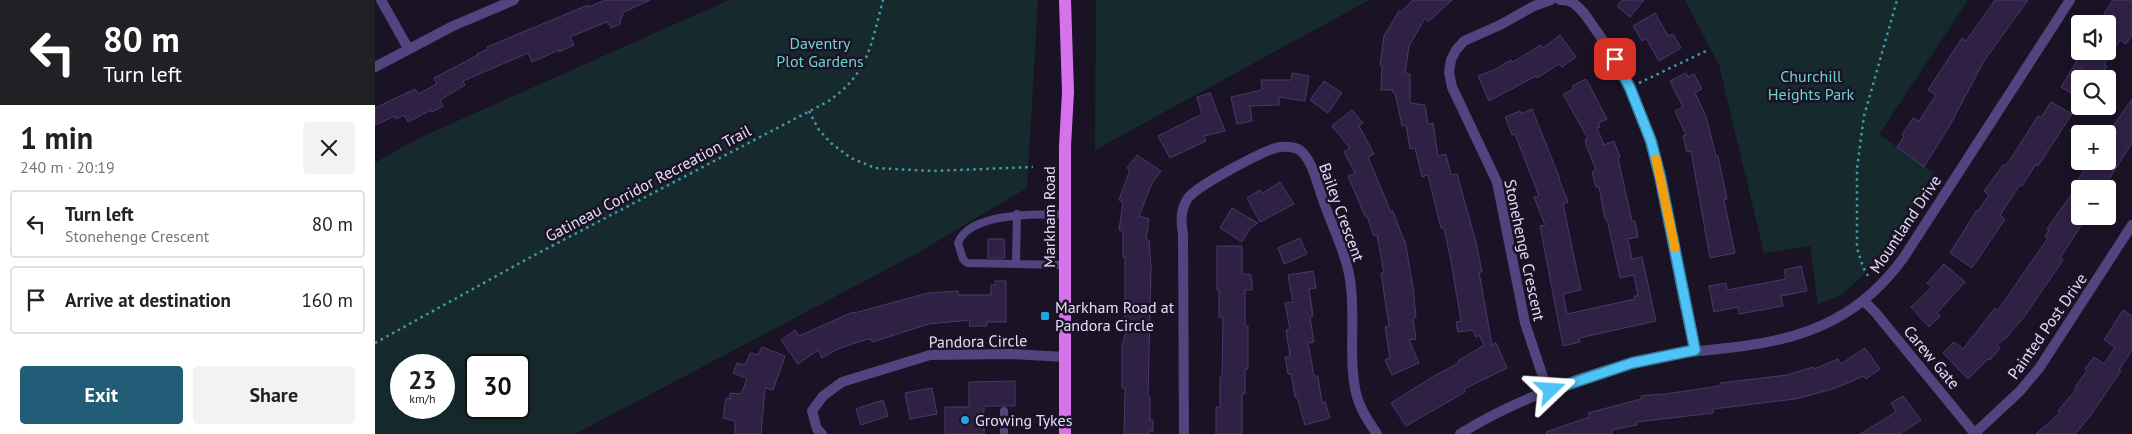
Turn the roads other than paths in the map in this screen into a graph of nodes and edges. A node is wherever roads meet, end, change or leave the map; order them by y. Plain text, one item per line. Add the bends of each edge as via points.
1 (381, 0) edge
2 (514, 0) edge
3 (1065, 0) edge
4 (1551, 0) edge
5 (1560, 0) edge
6 (2070, 0) edge
7 (408, 48) junction
8 (375, 67) edge
9 (1017, 214) junction
10 (1065, 215) junction
11 (2132, 225) edge
12 (1016, 263) junction
13 (1065, 265) junction
14 (1864, 301) junction
15 (1695, 350) junction
16 (1065, 357) junction
17 (1548, 392) junction
18 (1004, 411) dead end
19 (822, 434) edge
20 (1004, 434) edge
21 (1065, 434) edge
22 (1184, 434) edge
23 (1377, 434) edge
24 (1460, 434) edge
25 (1975, 434) edge

1 - 7 street
2 - 7 street
3 - 10 main road, Markham Road via 1068,92
4 - 17 street, Stonehenge Crescent via 1464,41 1451,60 1449,72 1497,182 1525,323
5 - 15 street via 1571,2 1604,42 1630,88 1651,141
6 - 14 street, Mountland Drive via 1904,258 1890,277
7 - 8 street
9 - 10 lane
9 - 12 lane
9 - 12 lane via 976,226 959,243 967,263
10 - 13 main road, Markham Road
11 - 25 street, Painted Post Drive via 2040,367
12 - 13 lane
13 - 16 main road, Markham Road
14 - 15 street, Mountland Drive via 1810,332 1744,346
14 - 25 street, Carew Gate
15 - 17 street, Mountland Drive via 1632,363
16 - 19 street, Pandora Circle via 930,355 867,373 841,382 823,396 812,411 817,429
16 - 21 main road, Markham Road
17 - 24 street, Mountland Drive via 1511,406
18 - 20 lane
22 - 23 street, Bailey Crescent via 1183,209 1188,198 1209,181 1268,150 1281,147 1296,148 1302,152 1313,171 1341,246 1351,286 1354,384 1365,415

